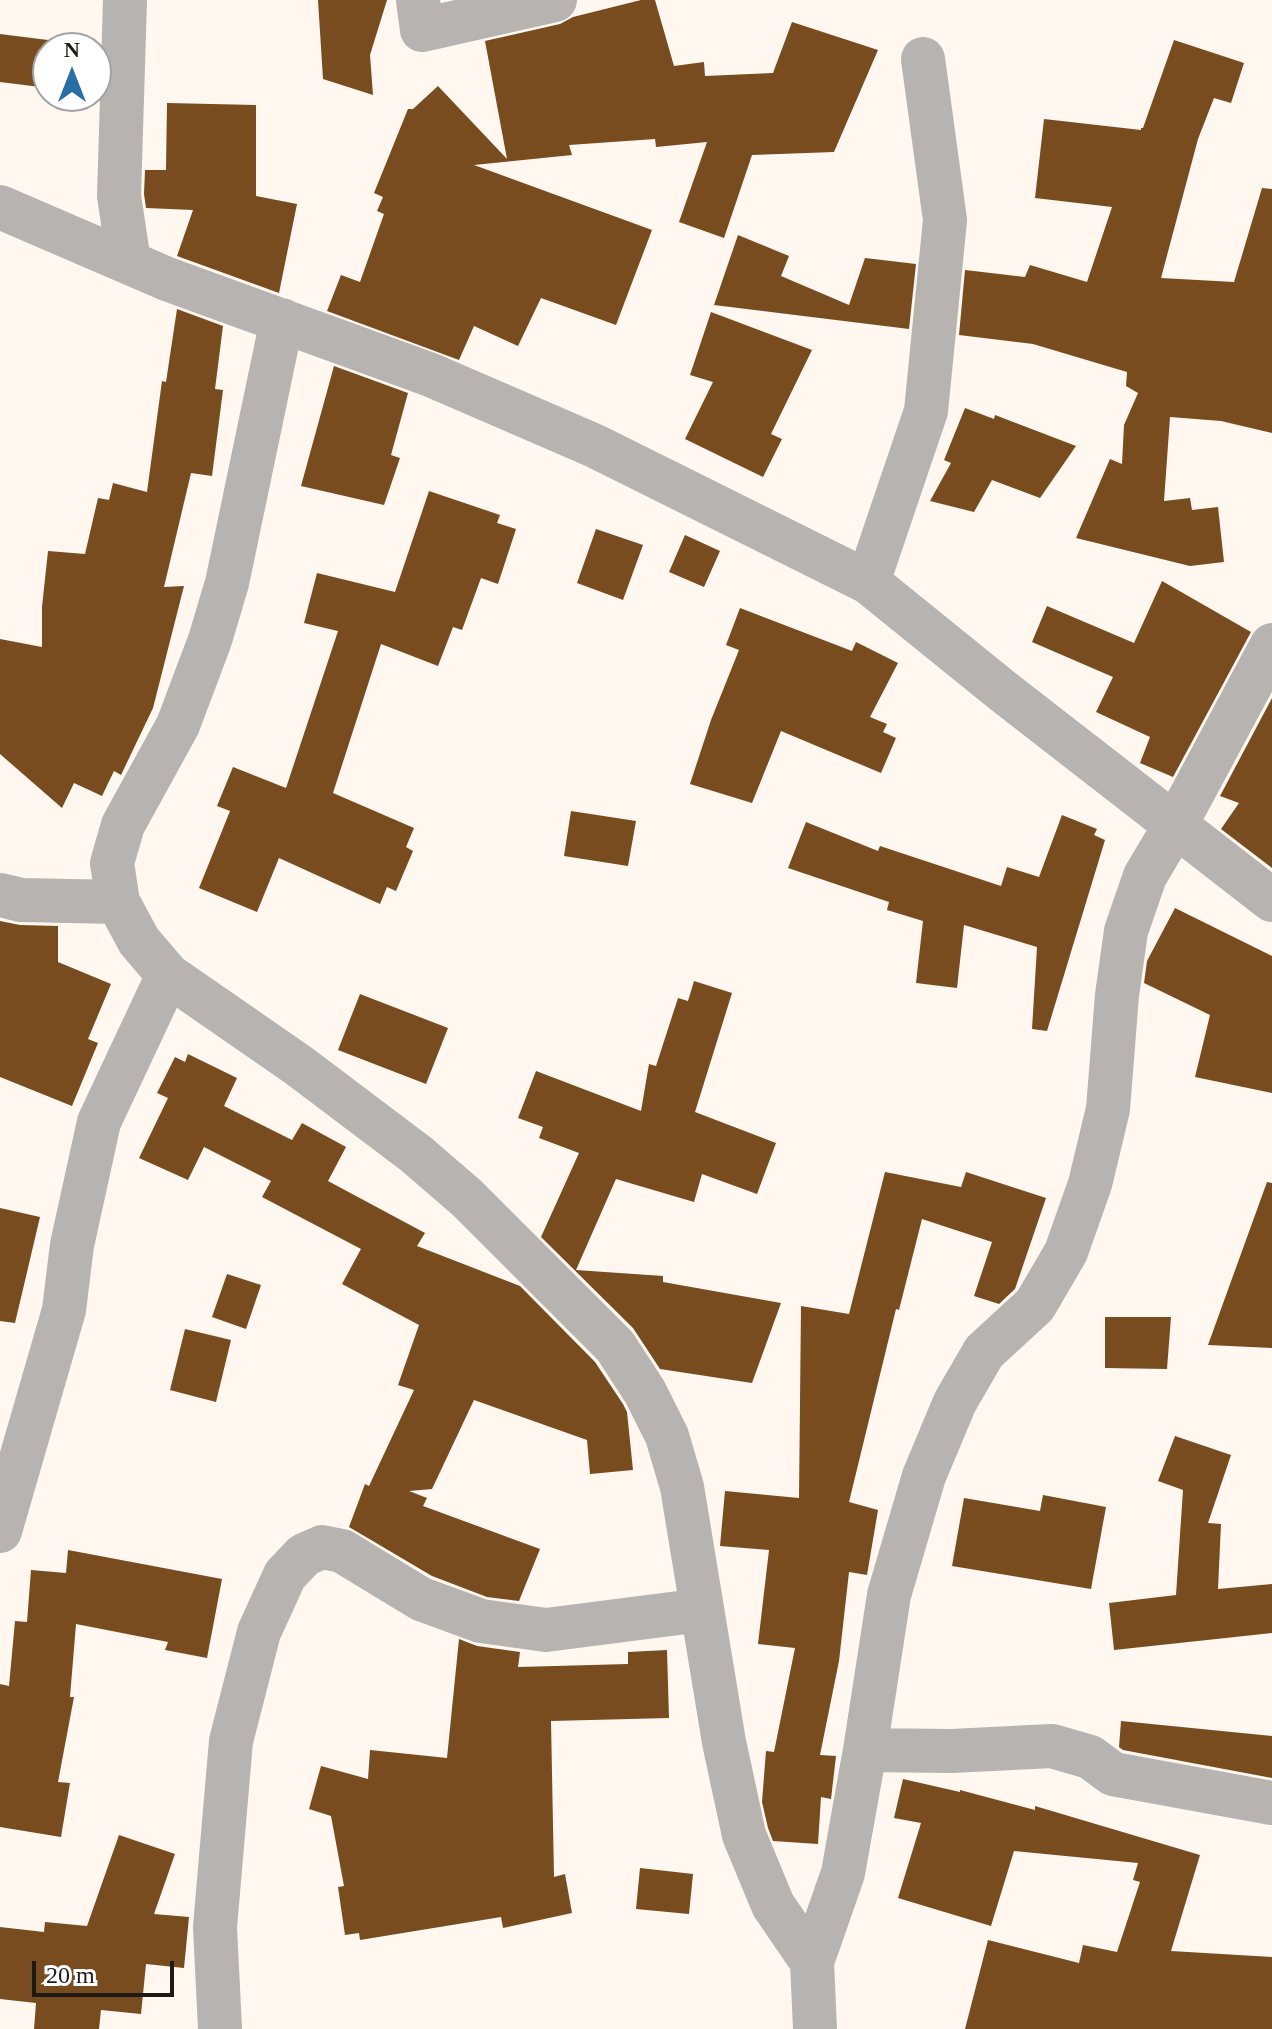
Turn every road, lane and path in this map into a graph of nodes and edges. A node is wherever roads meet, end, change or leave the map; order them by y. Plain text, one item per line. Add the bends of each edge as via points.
1 (125, 0) edge
2 (418, 0) edge
3 (555, 0) edge
4 (923, 59) dead end
5 (0, 207) edge
6 (129, 262) junction
7 (282, 320) junction
8 (868, 582) junction
9 (1272, 645) edge
10 (1176, 824) junction
11 (0, 895) edge
12 (1272, 900) edge
13 (118, 902) junction
14 (168, 975) junction
15 (0, 1531) edge
16 (702, 1610) junction
17 (865, 1750) junction
18 (1272, 1803) edge
19 (812, 1962) junction
20 (220, 2029) edge
21 (815, 2029) edge

1 - 6 street via 119,196
2 - 3 street via 422,30
4 - 8 street via 945,220 926,411
5 - 6 street
6 - 7 street
7 - 8 street via 431,375 595,446
7 - 13 street via 227,583 178,725 123,825 112,863
8 - 10 street
9 - 10 street
10 - 12 street
10 - 17 street via 1145,876 1126,931 1108,1109 1090,1184 1066,1252 1035,1305 984,1352 955,1402 924,1476 889,1595
11 - 13 street
13 - 14 street via 139,941
14 - 15 street via 99,1122 72,1245 64,1310
14 - 16 street via 416,1154 615,1346 667,1436 682,1487
16 - 19 street via 744,1835 773,1905
16 - 20 street via 546,1630 481,1621 421,1599 342,1551 322,1547 304,1555 285,1575 259,1632 231,1741 215,1927
17 - 18 street via 1052,1746 1090,1757 1113,1774
17 - 19 street via 843,1873
19 - 21 street

